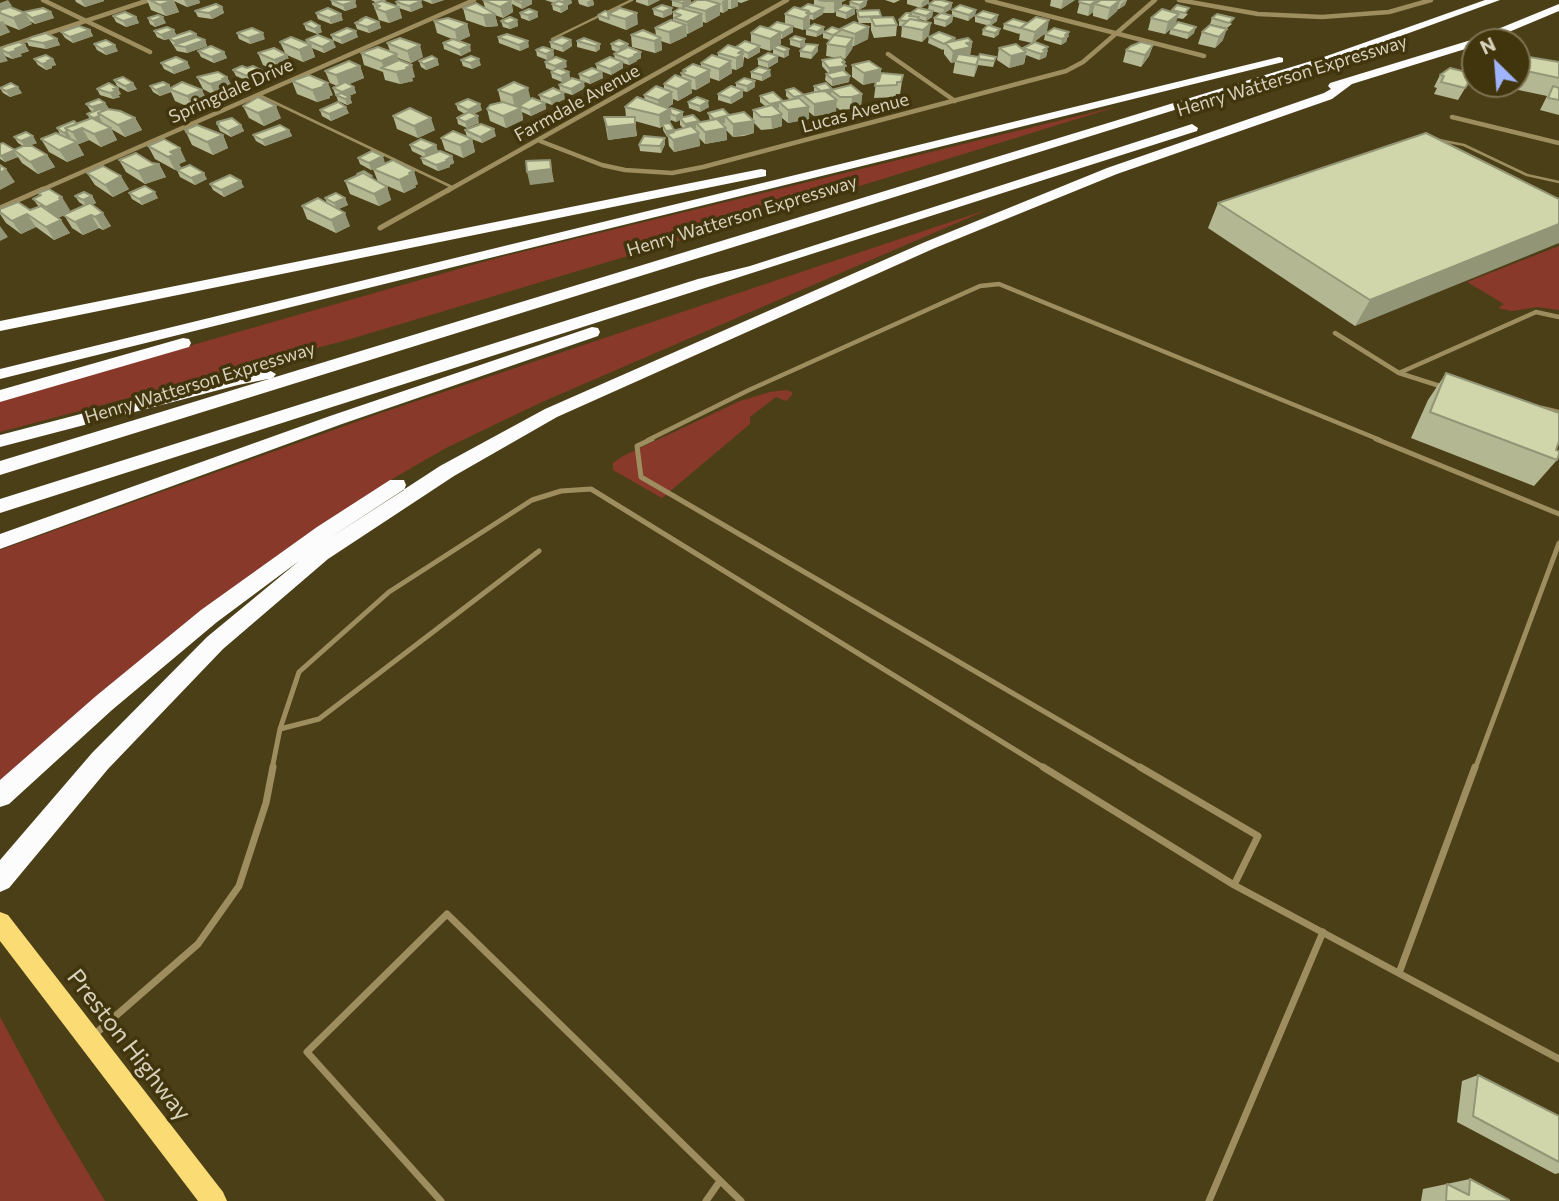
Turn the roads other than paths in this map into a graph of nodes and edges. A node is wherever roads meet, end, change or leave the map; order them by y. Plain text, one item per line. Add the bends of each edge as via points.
1 (43, 0) edge
2 (149, 0) edge
3 (474, 0) edge
4 (632, 0) edge
5 (787, 0) edge
6 (987, 0) edge
7 (1156, 0) edge
8 (1179, 0) edge
9 (1431, 0) edge
10 (1495, 0) edge
11 (1559, 6) edge
12 (86, 20) junction
13 (1508, 28) edge
14 (1116, 33) junction
15 (1391, 38) junction
16 (552, 39) edge
17 (1461, 47) edge
18 (0, 49) edge
19 (150, 52) dead end
20 (888, 54) dead end
21 (1204, 56) dead end
22 (1346, 84) junction
23 (259, 95) junction
24 (955, 101) junction
25 (1452, 117) dead end
26 (956, 139) junction
27 (1432, 139) edge
28 (540, 141) junction
29 (1559, 144) edge
30 (1559, 182) edge
31 (454, 188) junction
32 (0, 208) edge
33 (380, 229) dead end
34 (755, 269) junction
35 (337, 291) junction
36 (1559, 317) edge
37 (0, 326) edge
38 (1335, 333) dead end
39 (341, 361) junction
40 (1399, 373) junction
41 (0, 374) edge
42 (1448, 388) edge
43 (0, 396) edge
44 (1536, 406) edge
45 (1559, 412) edge
46 (551, 413) junction
47 (0, 442) edge
48 (637, 446) joint
49 (0, 468) edge
50 (0, 506) edge
51 (1559, 514) edge
52 (0, 542) edge
53 (1559, 543) edge
54 (538, 551) dead end
55 (280, 729) junction
56 (0, 796) edge
57 (0, 879) edge
58 (1234, 885) junction
59 (0, 923) edge
60 (1323, 932) junction
61 (1399, 973) junction
62 (90, 1039) junction
63 (1559, 1059) edge
64 (720, 1181) junction
65 (214, 1201) edge
66 (441, 1201) edge
67 (706, 1201) edge
68 (741, 1201) edge
69 (1209, 1201) edge

1 - 12 street
2 - 12 street
3 - 23 street, Springdale Drive
4 - 16 lane
5 - 28 street, Farmdale Avenue
6 - 14 street
7 - 14 street, Lucas Avenue
8 - 9 street via 1258,14 1322,17 1376,14
10 - 15 highway, Henry Watterson Expressway
11 - 13 highway, Henry Watterson Expressway
12 - 18 street
12 - 19 street
14 - 21 street
14 - 24 street, Lucas Avenue via 1075,67
15 - 26 highway via 1310,52
15 - 39 highway, Henry Watterson Expressway
17 - 22 highway, Henry Watterson Expressway
20 - 24 street
22 - 34 highway, Henry Watterson Expressway via 1313,89
22 - 46 highway via 1328,96 1035,201
23 - 31 lane
23 - 32 street, Springdale Drive
24 - 28 street, Lucas Avenue via 672,173 613,168
25 - 29 street
26 - 35 highway
26 - 37 highway via 917,142
27 - 30 lane via 1464,145 1527,175
28 - 31 street, Farmdale Avenue
31 - 33 street, Farmdale Avenue
34 - 50 highway, Henry Watterson Expressway
34 - 52 highway via 712,292 362,411
35 - 41 highway
35 - 43 highway via 300,309
36 - 40 lane via 1536,312
38 - 40 lane
39 - 47 highway via 238,379
39 - 49 highway, Henry Watterson Expressway
40 - 42 lane
44 - 45 lane
46 - 56 highway via 510,424 470,443 324,532 154,661
46 - 57 highway via 386,509 252,610 128,730
48 - 51 lane via 970,290 999,284
48 - 58 lane via 641,477 1258,836
53 - 61 lane
54 - 55 lane via 319,719
55 - 58 lane via 299,672 389,592 532,500 561,491 591,489
55 - 62 lane via 266,803 239,886 198,944
58 - 60 lane
59 - 62 main road, Preston Highway
60 - 61 lane
60 - 69 lane
61 - 63 lane
62 - 65 main road, Preston Highway
64 - 66 lane via 447,915 307,1052
64 - 67 lane
64 - 68 lane

